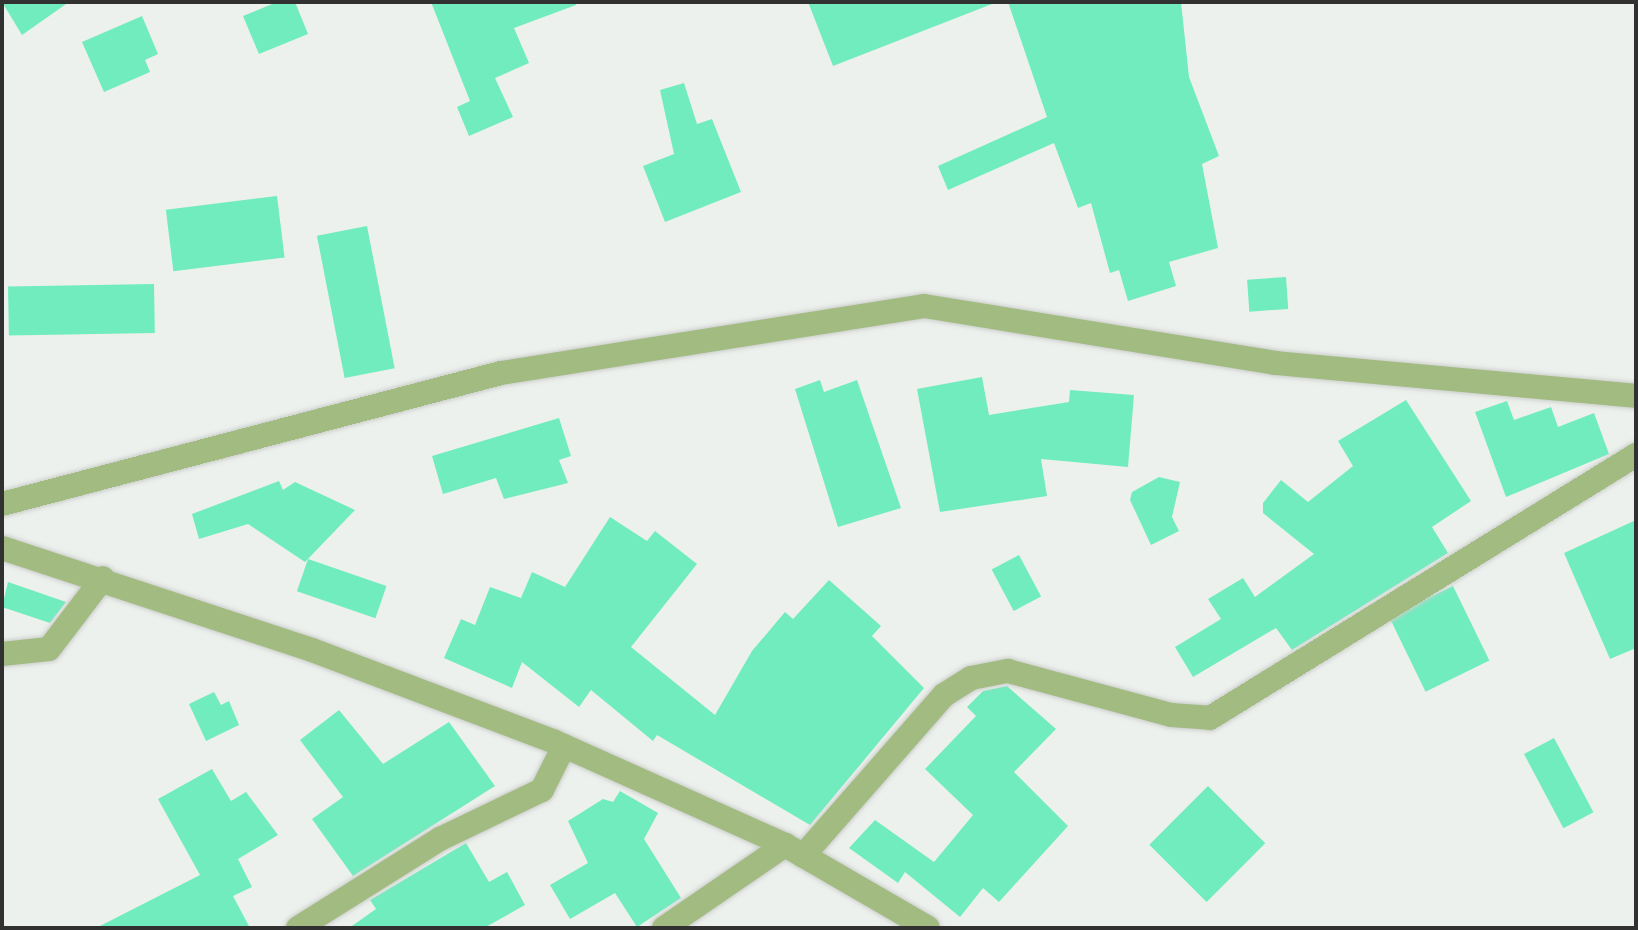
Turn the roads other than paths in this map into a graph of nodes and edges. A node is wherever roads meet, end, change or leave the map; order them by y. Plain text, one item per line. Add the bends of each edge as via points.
1 (1636, 396) edge
2 (1636, 455) edge
3 (2, 504) edge
4 (2, 548) edge
5 (103, 578) junction
6 (2, 654) edge
7 (564, 746) junction
8 (794, 850) junction
9 (298, 928) edge
10 (664, 928) edge
11 (928, 928) edge

1 - 3 street via 1275,363 924,306 501,373
2 - 8 street via 1210,718 1171,715 1008,671 971,678 944,695
4 - 5 street
5 - 6 street via 49,649
5 - 7 street
7 - 8 street
7 - 9 street via 542,790 440,839
8 - 10 street
8 - 11 street

